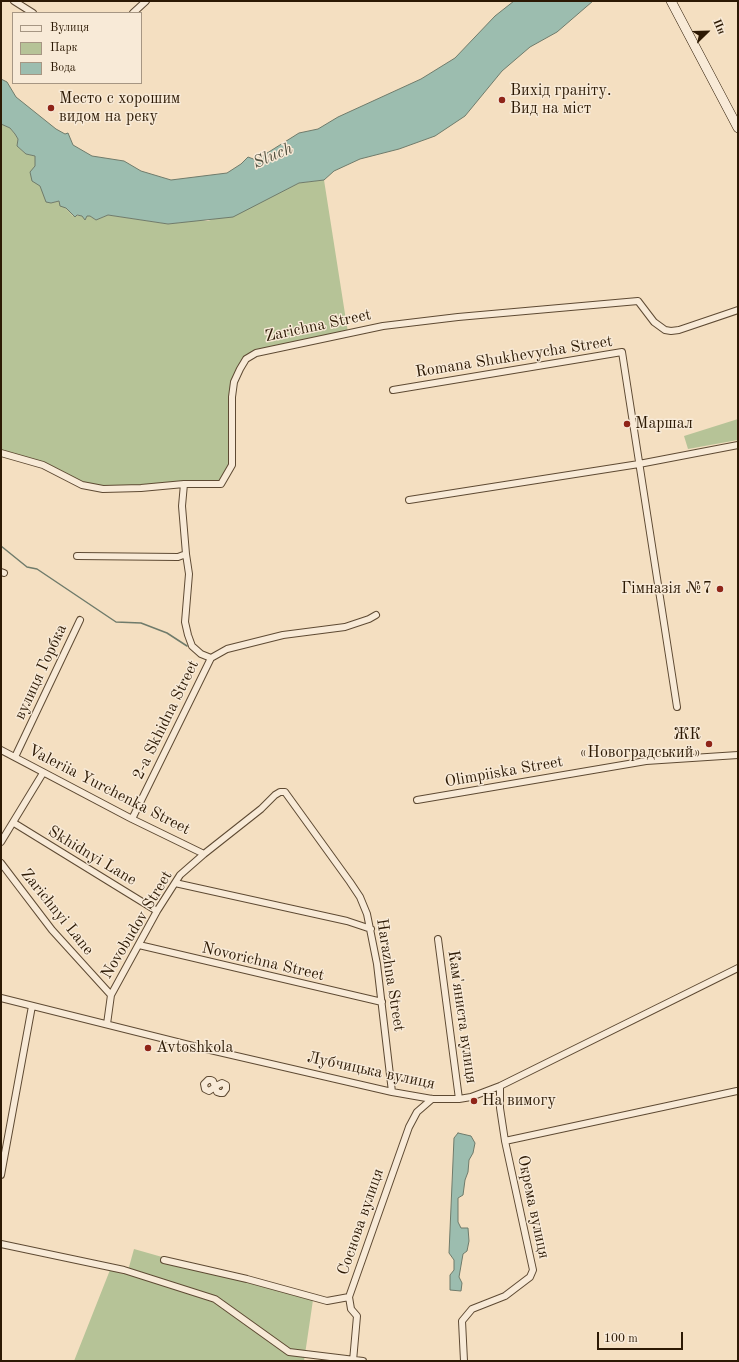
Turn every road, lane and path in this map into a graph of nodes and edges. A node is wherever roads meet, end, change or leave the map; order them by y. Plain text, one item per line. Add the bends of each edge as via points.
1 (14, 1) edge
2 (146, 1) edge
3 (671, 1) edge
4 (31, 12) edge
5 (134, 12) edge
6 (738, 128) edge
7 (738, 310) edge
8 (393, 390) dead end
9 (738, 445) edge
10 (1, 453) edge
11 (639, 464) junction
12 (184, 484) junction
13 (409, 500) dead end
14 (186, 554) junction
15 (77, 556) dead end
16 (376, 615) dead end
17 (80, 620) dead end
18 (211, 658) junction
19 (676, 707) dead end
20 (1, 750) edge
21 (738, 756) edge
22 (16, 757) junction
23 (43, 773) junction
24 (284, 792) joint
25 (417, 800) dead end
26 (132, 819) junction
27 (14, 824) junction
28 (1, 842) edge
29 (204, 854) junction
30 (1, 863) edge
31 (175, 883) junction
32 (157, 911) junction
33 (371, 929) junction
34 (438, 939) dead end
35 (139, 945) junction
36 (738, 968) edge
37 (111, 995) junction
38 (1, 998) edge
39 (382, 1002) junction
40 (32, 1006) junction
41 (106, 1024) junction
42 (500, 1086) junction
43 (737, 1091) dead end
44 (392, 1092) junction
45 (432, 1099) junction
46 (459, 1099) junction
47 (505, 1141) junction
48 (1, 1175) edge
49 (1, 1244) edge
50 (164, 1260) dead end
51 (349, 1297) junction
52 (353, 1360) edge
53 (363, 1361) edge
54 (464, 1361) edge

1 - 4 street
2 - 5 street
3 - 6 main road
7 - 12 street, Zarichna Street via 671,331 654,322 638,300 383,326 256,353 246,359 234,382 232,464 221,484
8 - 11 street, Romana Shukhevycha Street via 622,352
9 - 11 street
10 - 12 street, Zarichna Street via 39,463 82,485 96,488
11 - 13 street
11 - 19 street, Romana Shukhevycha Street
12 - 14 street via 182,506
14 - 15 street via 178,557
14 - 18 street via 189,574 185,622 188,635 192,646
16 - 18 street, 2-a Skhidna Street via 345,627 283,635 227,649
17 - 22 street, вулиця Горбка
18 - 26 street, 2-a Skhidna Street
20 - 22 street, Valeriia Yurchenka Street
21 - 25 street, Olimpiiska Street via 646,761
22 - 23 street, Valeriia Yurchenka Street
23 - 26 street, Valeriia Yurchenka Street
23 - 27 street
24 - 29 street, Novobudov Street via 275,795 228,837
24 - 33 street, Harazhna Street via 360,897
26 - 29 street, Valeriia Yurchenka Street
27 - 28 street
27 - 32 street, Skhidnyi Lane
29 - 31 street, Novobudov Street
30 - 37 street, Zarichnyi Lane via 52,930
31 - 32 street, Novobudov Street
31 - 33 street via 348,921
32 - 35 street, Novobudov Street
33 - 39 street, Harazhna Street
34 - 46 street, Кам'яниста вулиця
35 - 37 street, Novobudov Street
35 - 39 street, Novorichna Street
36 - 42 street, Лубчицька вулиця
37 - 41 street, Novobudov Street
38 - 40 street, Лубчицька вулиця
39 - 44 street, Harazhna Street
40 - 41 street, Лубчицька вулиця
40 - 48 street
41 - 44 street, Лубчицька вулиця
42 - 46 street, Лубчицька вулиця
42 - 47 street, Окрема вулиця
43 - 47 street, Окрема вулиця
44 - 45 street, Лубчицька вулиця
45 - 46 street, Лубчицька вулиця
45 - 51 street, Соснова вулиця via 417,1112 409,1127
47 - 54 street, Окрема вулиця via 533,1270 530,1277 505,1296 472,1309 462,1321
49 - 52 street via 124,1270 215,1299 289,1352
50 - 51 street via 327,1301
51 - 52 street, Соснова вулиця via 351,1309 357,1316
52 - 53 street

